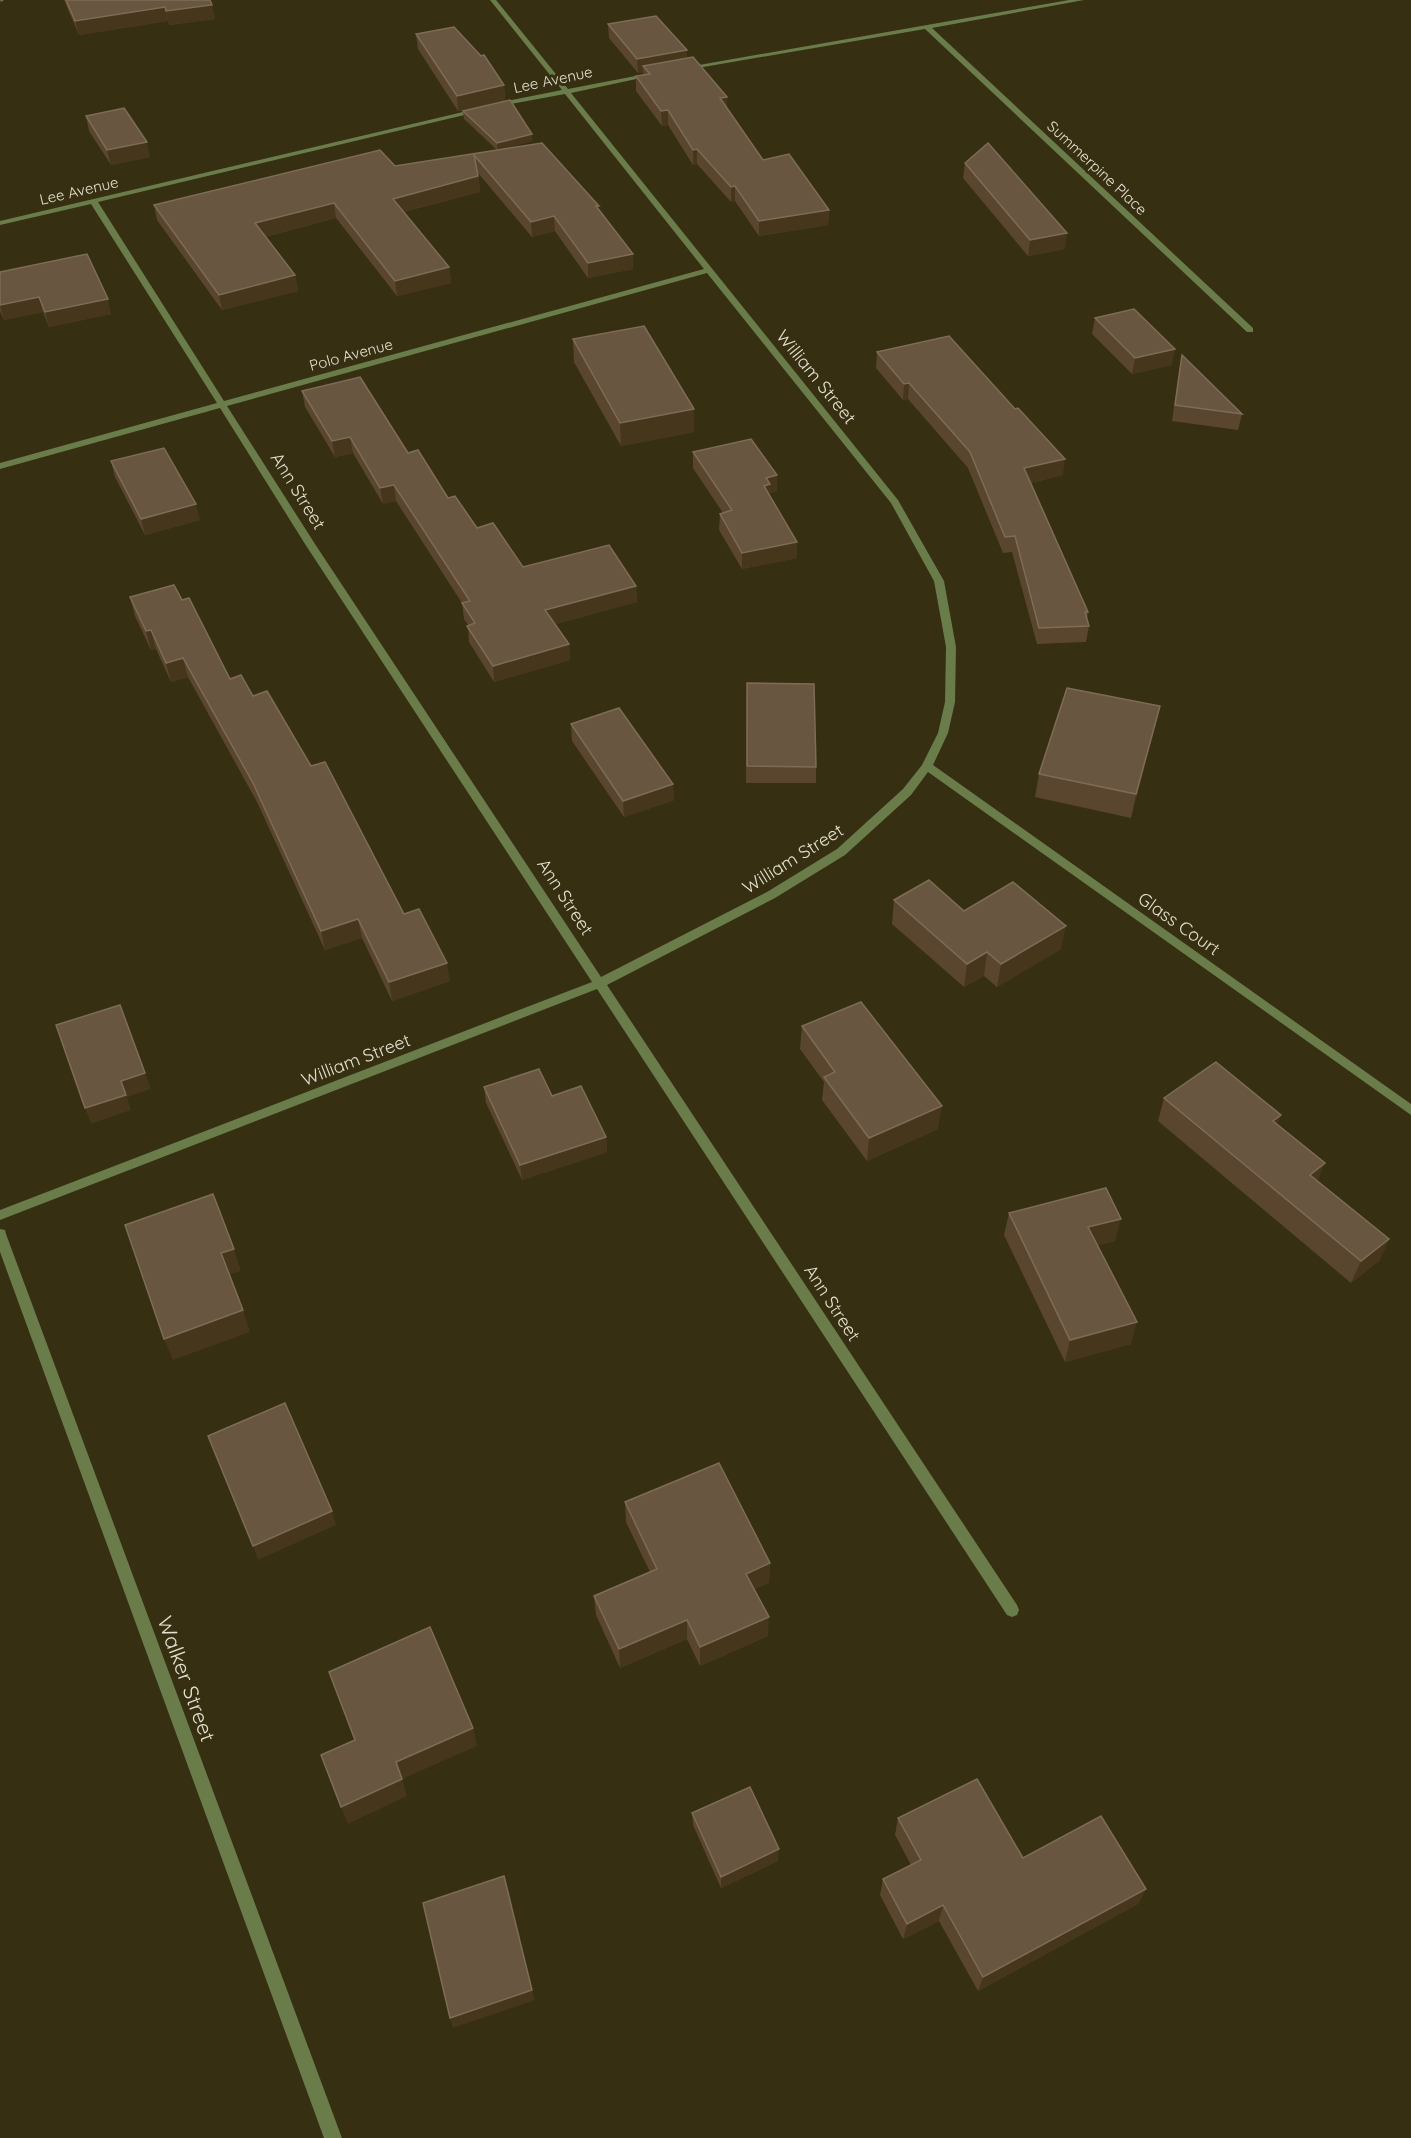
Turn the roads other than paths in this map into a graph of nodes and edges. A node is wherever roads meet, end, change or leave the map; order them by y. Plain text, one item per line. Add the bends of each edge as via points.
1 (494, 0) edge
2 (1082, 0) edge
3 (926, 26) junction
4 (676, 70) edge
5 (665, 72) edge
6 (565, 90) junction
7 (93, 201) junction
8 (0, 223) edge
9 (709, 270) junction
10 (1250, 330) dead end
11 (222, 405) junction
12 (0, 466) edge
13 (927, 766) junction
14 (600, 983) junction
15 (1411, 1110) edge
16 (0, 1215) edge
17 (0, 1234) edge
18 (1012, 1610) dead end
19 (333, 2138) edge

1 - 6 street, William Street
2 - 3 street
3 - 4 street
3 - 10 street, Summerpine Place
5 - 6 street, Lee Avenue
6 - 7 street, Lee Avenue
6 - 9 street, William Street
7 - 8 street, Lee Avenue
7 - 11 street, Ann Street
9 - 11 street, Polo Avenue
9 - 13 street, William Street via 895,502 939,581 951,647 950,702 943,733
11 - 12 street, Polo Avenue
11 - 14 street, Ann Street
13 - 14 street, William Street via 907,792 842,852 771,895
13 - 15 street, Glass Court
14 - 16 street, William Street
14 - 18 street, Ann Street
17 - 19 street, Walker Street

